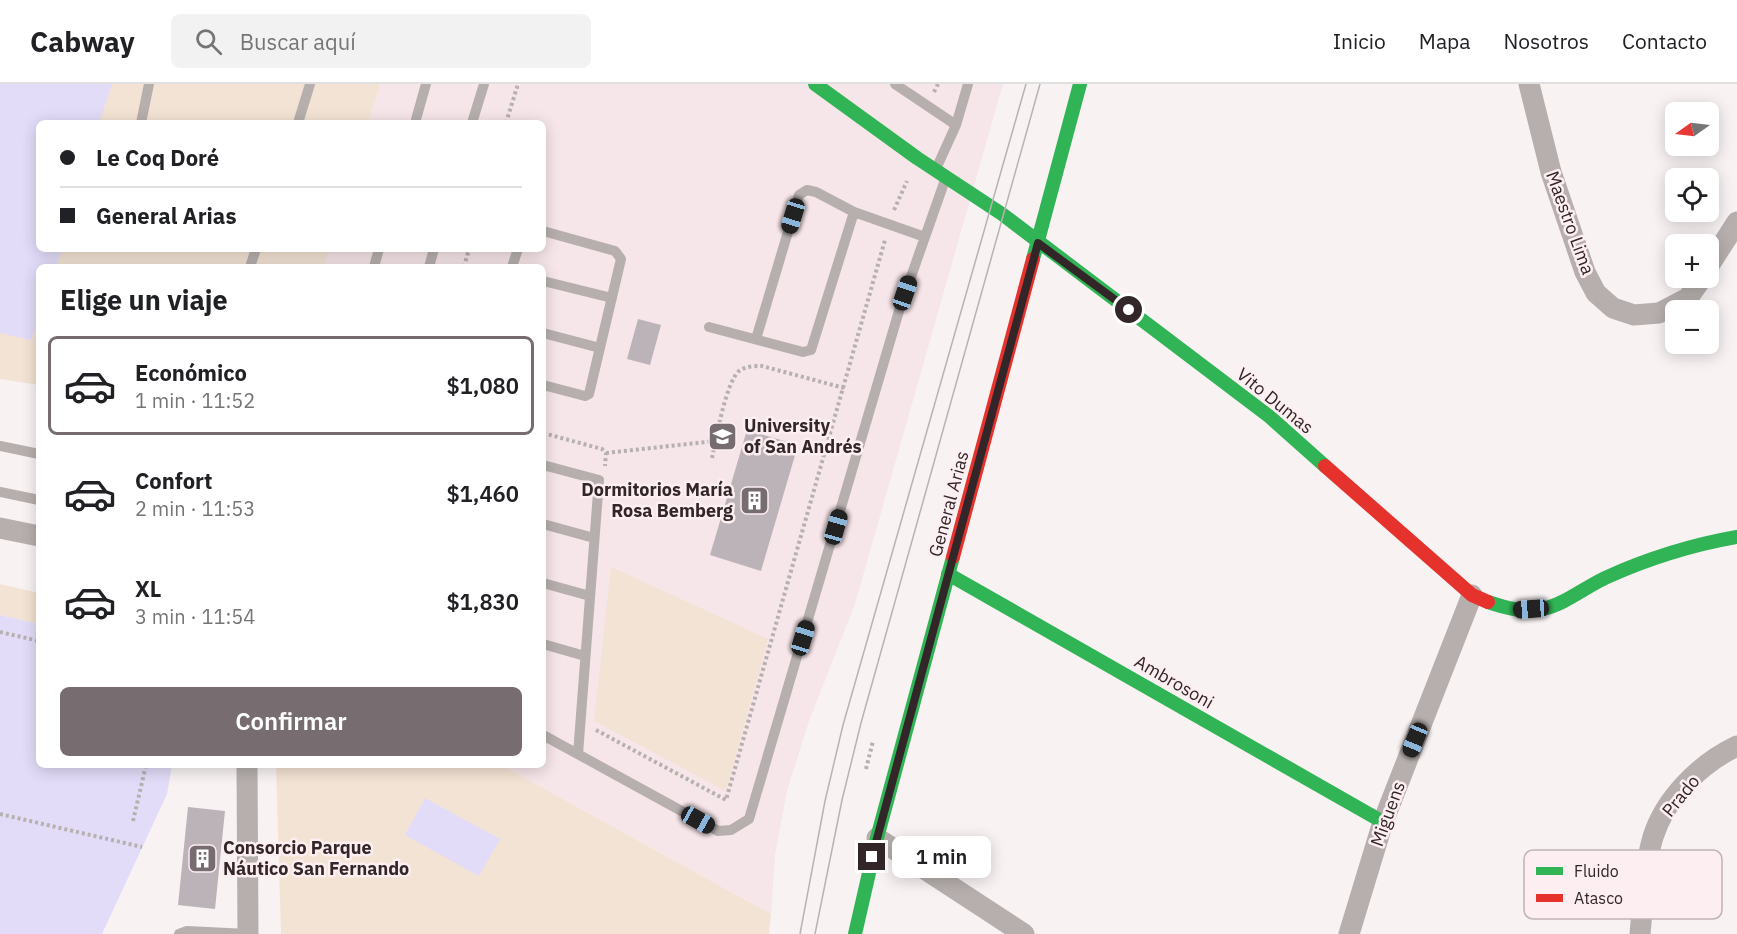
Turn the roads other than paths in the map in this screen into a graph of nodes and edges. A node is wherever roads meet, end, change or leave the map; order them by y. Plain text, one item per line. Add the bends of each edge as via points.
1 (149, 84) edge
2 (310, 84) edge
3 (426, 84) edge
4 (484, 84) edge
5 (815, 84) edge
6 (896, 84) edge
7 (968, 84) edge
8 (1080, 84) edge
9 (1529, 84) edge
10 (142, 120) edge
11 (299, 120) edge
12 (416, 120) edge
13 (473, 120) edge
14 (956, 125) junction
15 (941, 173) junction
16 (854, 212) junction
17 (1737, 222) edge
18 (546, 232) edge
19 (925, 237) junction
20 (1038, 243) junction
21 (1719, 250) edge
22 (546, 282) edge
23 (1695, 288) edge
24 (612, 298) junction
25 (709, 327) dead end
26 (546, 334) edge
27 (756, 339) junction
28 (600, 348) junction
29 (546, 386) edge
30 (0, 446) edge
31 (36, 453) edge
32 (546, 466) edge
33 (0, 492) edge
34 (36, 499) edge
35 (546, 525) edge
36 (0, 528) edge
37 (36, 536) edge
38 (1737, 537) edge
39 (594, 538) junction
40 (948, 574) junction
41 (546, 584) edge
42 (1472, 595) junction
43 (590, 596) junction
44 (546, 645) edge
45 (585, 656) junction
46 (546, 737) edge
47 (1737, 746) edge
48 (578, 754) junction
49 (246, 768) edge
50 (1383, 822) junction
51 (877, 838) junction
52 (1651, 850) edge
53 (1642, 919) edge
54 (179, 934) edge
55 (248, 934) edge
56 (855, 934) edge
57 (1024, 934) edge
58 (1349, 934) edge
59 (1640, 934) edge

1 - 10 lane
2 - 11 lane
3 - 12 lane
4 - 13 lane
5 - 15 street, Vito Dumas
6 - 14 lane
7 - 14 lane
8 - 20 street, General Arias
9 - 23 street, Maestro Lima via 1551,172 1596,293 1613,308 1634,315 1659,313 1688,298
14 - 15 lane
15 - 19 lane
15 - 20 street, Vito Dumas
16 - 19 lane
16 - 27 lane via 811,350 803,352
16 - 27 lane via 816,192 807,190 800,195
17 - 21 street
18 - 24 lane via 615,251 621,259
19 - 48 lane via 898,311 749,819 731,830 718,831
20 - 40 street, General Arias
20 - 42 street, Vito Dumas via 1270,417
22 - 24 lane
24 - 28 lane
25 - 27 lane
26 - 28 lane
28 - 29 lane via 589,394
30 - 31 lane
32 - 39 lane via 599,480
33 - 34 lane
35 - 39 lane
36 - 37 street
38 - 42 street, Vito Dumas via 1658,557 1544,609 1498,606
39 - 43 lane
40 - 50 street, Ambrosoni
40 - 51 street, General Arias
41 - 43 lane
42 - 50 street, Miguens
43 - 45 lane
44 - 45 lane
45 - 48 lane
46 - 48 lane
47 - 52 street, Prado via 1693,776 1668,805
49 - 55 street
50 - 58 street, Miguens
51 - 56 street, General Arias
51 - 57 street
53 - 59 street, Prado
54 - 55 lane

